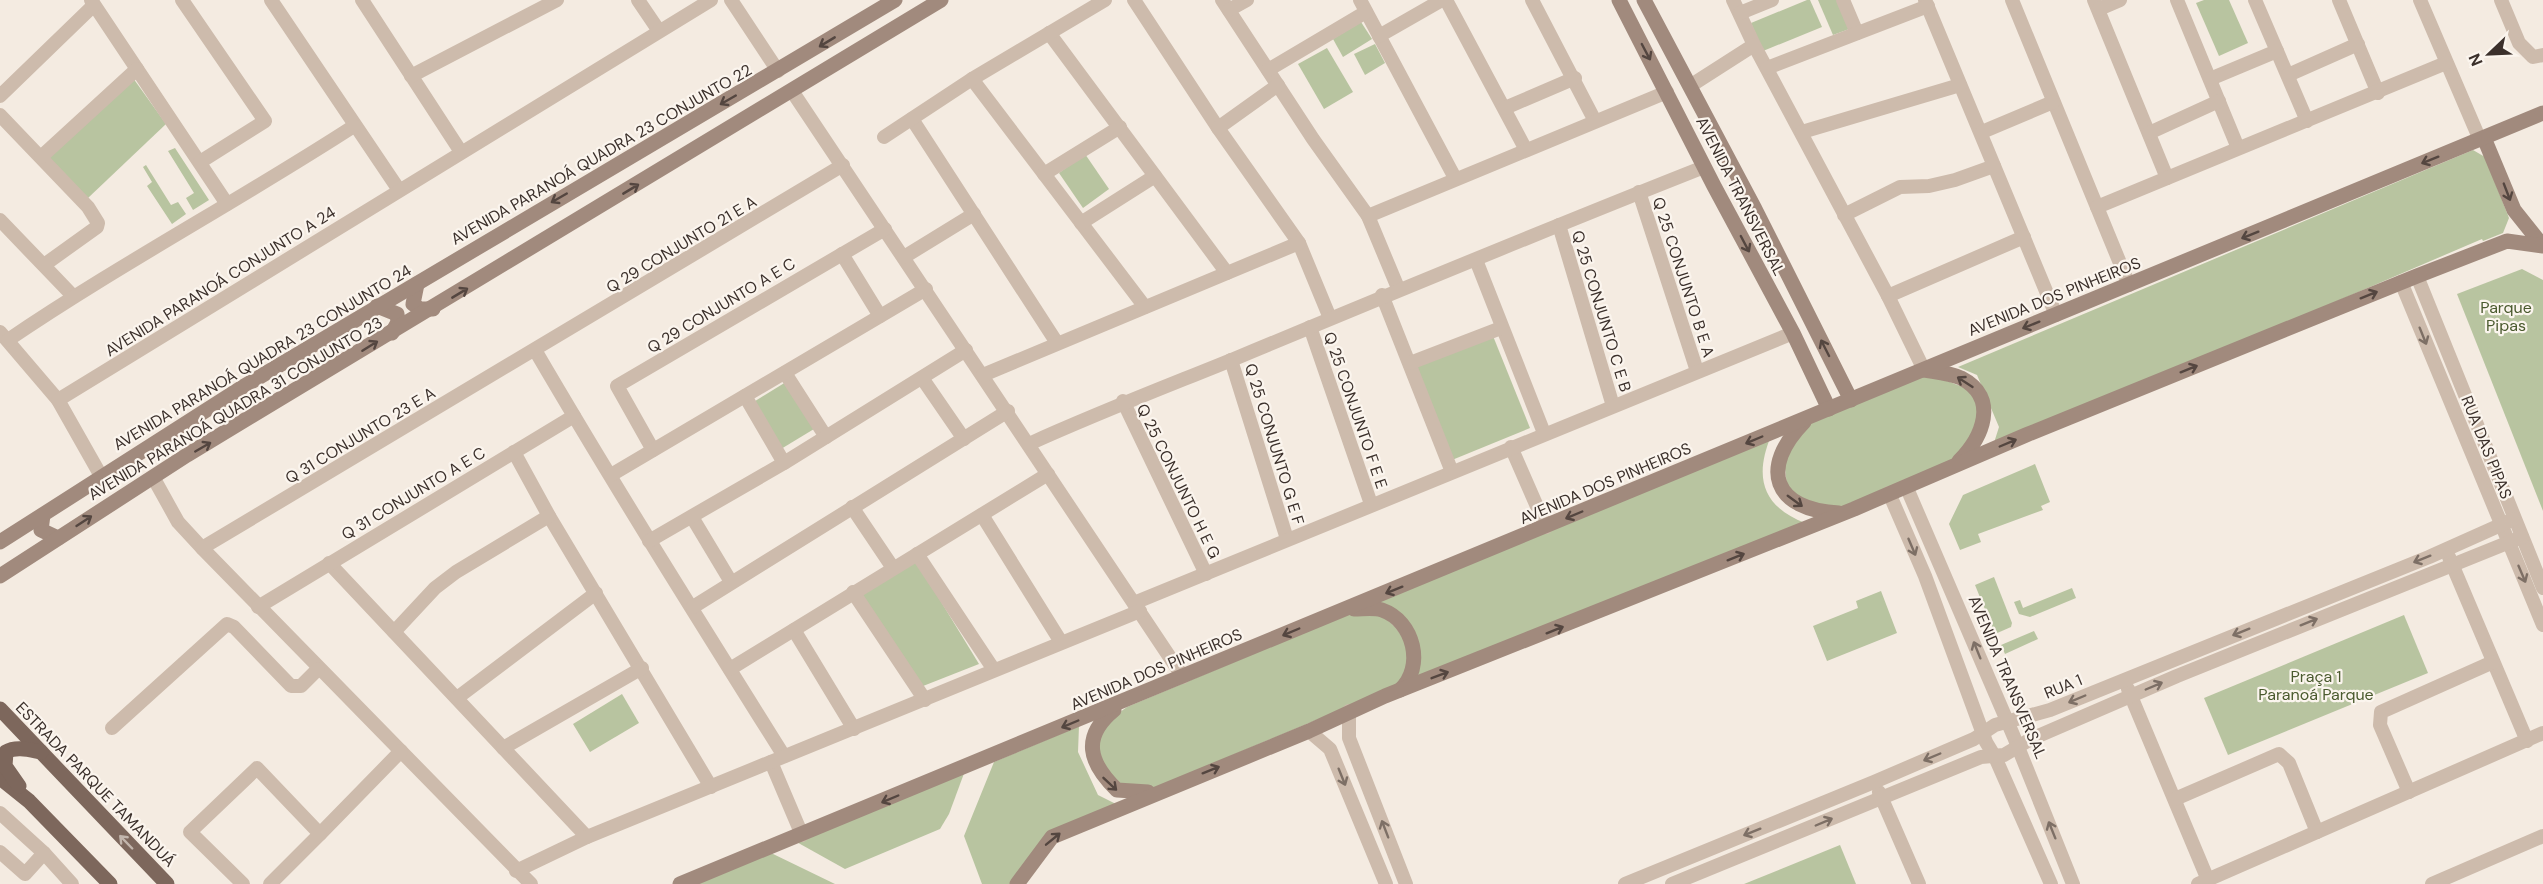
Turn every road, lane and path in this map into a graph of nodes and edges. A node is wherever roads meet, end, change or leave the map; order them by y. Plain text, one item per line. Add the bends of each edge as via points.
1 (182, 0) edge
2 (271, 0) edge
3 (557, 0) edge
4 (638, 0) edge
5 (711, 0) edge
6 (731, 0) edge
7 (941, 0) edge
8 (1105, 0) edge
9 (1134, 0) edge
10 (1247, 0) edge
11 (1444, 0) edge
12 (1532, 0) edge
13 (1619, 0) edge
14 (1644, 0) edge
15 (1733, 0) edge
16 (1772, 0) edge
17 (1843, 0) edge
18 (2012, 0) edge
19 (2120, 0) edge
20 (2177, 0) edge
21 (2255, 0) edge
22 (2339, 0) edge
23 (2420, 0) edge
24 (2501, 0) edge
25 (364, 1) edge
26 (893, 1) edge
27 (92, 3) edge
28 (1927, 3) edge
29 (1225, 5) edge
30 (2096, 5) edge
31 (1363, 6) edge
32 (1740, 13) junction
33 (860, 22) junction
34 (903, 23) junction
35 (659, 32) junction
36 (1049, 33) junction
37 (1857, 33) junction
38 (1379, 36) junction
39 (870, 43) junction
40 (2358, 44) junction
41 (1754, 45) junction
42 (2277, 51) junction
43 (2543, 55) edge
44 (2446, 63) junction
45 (1767, 68) junction
46 (137, 69) junction
47 (1268, 70) junction
48 (778, 71) junction
49 (2288, 75) junction
50 (411, 76) junction
51 (1575, 78) junction
52 (972, 79) junction
53 (2210, 79) junction
54 (1278, 85) junction
55 (1960, 85) junction
56 (1690, 86) junction
57 (792, 91) junction
58 (1667, 92) junction
59 (2378, 93) junction
60 (0, 96) edge
61 (2219, 101) junction
62 (2053, 102) junction
63 (1505, 108) junction
64 (2543, 113) edge
65 (0, 115) edge
66 (912, 119) junction
67 (1595, 121) junction
68 (2307, 121) junction
69 (354, 126) junction
70 (1120, 127) junction
71 (1218, 128) junction
72 (1802, 132) junction
73 (1982, 132) junction
74 (2149, 133) junction
75 (884, 137) dead end
76 (2482, 139) junction
77 (2238, 148) junction
78 (1526, 150) junction
79 (461, 152) junction
80 (41, 157) junction
81 (200, 162) junction
82 (843, 165) junction
83 (1994, 165) junction
84 (1704, 167) junction
85 (1044, 174) junction
86 (1736, 175) junction
87 (1155, 176) junction
88 (1455, 178) junction
89 (2167, 178) junction
90 (1714, 186) junction
91 (399, 190) junction
92 (1640, 192) junction
93 (227, 204) junction
94 (2097, 207) junction
95 (1755, 209) junction
96 (974, 214) junction
97 (1845, 215) junction
98 (1368, 216) junction
99 (0, 220) edge
100 (1081, 223) junction
101 (1734, 224) junction
102 (1559, 225) junction
103 (885, 229) junction
104 (2024, 237) junction
105 (1299, 243) junction
106 (2542, 246) edge
107 (842, 254) junction
108 (904, 257) junction
109 (1476, 260) junction
110 (44, 265) junction
111 (442, 268) joint
112 (1227, 273) junction
113 (2417, 276) junction
114 (2401, 282) junction
115 (417, 284) junction
116 (2129, 285) junction
117 (1398, 288) junction
118 (926, 289) junction
119 (1382, 295) junction
120 (73, 296) junction
121 (1888, 296) junction
122 (377, 306) junction
123 (1145, 307) junction
124 (433, 309) junction
125 (2056, 315) junction
126 (880, 316) junction
127 (1330, 318) junction
128 (1310, 327) junction
129 (1501, 328) junction
130 (392, 333) junction
131 (1793, 333) junction
132 (4, 336) edge
133 (1057, 343) junction
134 (535, 350) junction
135 (966, 350) junction
136 (1232, 360) junction
137 (1410, 363) junction
138 (1924, 370) junction
139 (1697, 371) junction
140 (785, 373) junction
141 (983, 375) junction
142 (922, 378) junction
143 (745, 396) junction
144 (58, 400) junction
145 (1851, 400) junction
146 (1123, 401) junction
147 (1613, 406) junction
148 (1829, 409) junction
149 (1008, 411) junction
150 (574, 416) junction
151 (1808, 418) junction
152 (1544, 433) junction
153 (826, 437) junction
154 (964, 439) junction
155 (1029, 444) junction
156 (1511, 447) junction
157 (653, 450) junction
158 (514, 452) junction
159 (784, 463) junction
160 (1955, 466) junction
161 (1452, 472) junction
162 (1048, 474) junction
163 (611, 475) junction
164 (101, 476) junction
165 (153, 477) junction
166 (1905, 486) junction
167 (1889, 493) junction
168 (1371, 504) junction
169 (852, 507) junction
170 (1843, 513) junction
171 (43, 515) junction
172 (982, 515) junction
173 (549, 516) junction
174 (692, 517) junction
175 (2508, 522) junction
176 (1546, 527) junction
177 (58, 538) junction
178 (1287, 539) junction
179 (2515, 539) junction
180 (649, 541) junction
181 (0, 542) edge
182 (202, 548) junction
183 (2446, 549) junction
184 (917, 554) junction
185 (329, 563) junction
186 (2453, 565) junction
187 (892, 568) junction
188 (1206, 574) junction
189 (0, 576) edge
190 (731, 582) junction
191 (2543, 588) edge
192 (854, 592) junction
193 (596, 593) junction
194 (258, 607) junction
195 (693, 607) junction
196 (1137, 607) junction
197 (1345, 610) junction
198 (2543, 625) edge
199 (794, 630) junction
200 (394, 632) junction
201 (1061, 642) junction
202 (2493, 662) junction
203 (642, 668) junction
204 (318, 669) junction
205 (730, 669) junction
206 (994, 670) junction
207 (1183, 677) junction
208 (2124, 679) junction
209 (2132, 695) junction
210 (1385, 696) junction
211 (457, 698) junction
212 (925, 700) junction
213 (0, 701) edge
214 (1124, 702) junction
215 (0, 709) edge
216 (1349, 711) junction
217 (2007, 722) junction
218 (112, 728) dead end
219 (854, 729) junction
220 (1309, 731) junction
221 (1984, 731) junction
222 (2543, 733) edge
223 (2526, 741) junction
224 (2018, 747) junction
225 (503, 748) junction
226 (39, 750) junction
227 (400, 751) junction
228 (1995, 757) junction
229 (778, 759) junction
230 (0, 778) edge
231 (1874, 782) junction
232 (711, 787) junction
233 (1157, 792) junction
234 (2409, 792) junction
235 (1881, 799) junction
236 (2175, 799) junction
237 (29, 801) junction
238 (0, 813) edge
239 (2317, 832) junction
240 (320, 834) junction
241 (802, 835) junction
242 (2543, 836) edge
243 (587, 837) junction
244 (0, 852) edge
245 (44, 853) junction
246 (516, 871) junction
247 (2447, 881) edge
248 (2203, 882) edge
249 (72, 884) edge
250 (110, 884) edge
251 (167, 884) edge
252 (243, 884) edge
253 (270, 884) edge
254 (531, 884) edge
255 (680, 884) edge
256 (1017, 884) edge
257 (1386, 884) edge
258 (1406, 884) edge
259 (1625, 884) edge
260 (1672, 884) edge
261 (1919, 884) edge
262 (2051, 884) edge
263 (2073, 884) edge
264 (2432, 884) edge

1 - 81 street via 265,121
2 - 69 street
3 - 50 street
4 - 35 street
5 - 35 street, AVENIDA PARANOÁ CONJUNTO A 24
6 - 48 street
7 - 34 street, AVENIDA PARANOÁ QUADRA 31 CONJUNTO 23
8 - 36 street
9 - 71 street
10 - 29 street
11 - 38 street
11 - 63 street
12 - 51 street
13 -> 58 street, AVENIDA TRANSVERSAL
14 - 56 street, AVENIDA TRANSVERSAL
15 - 32 street
16 - 32 street
17 - 37 street
18 - 62 street
19 - 30 street
20 - 53 street
21 - 42 street
22 - 40 street
23 - 44 street
24 - 43 street via 2518,43 2534,57
25 - 50 street
26 - 33 street, AVENIDA PARANOÁ QUADRA 23 CONJUNTO 22
26 - 34 street via 891,16
27 - 46 street
27 - 60 street
28 - 37 street
28 - 55 street
29 - 47 street
30 - 74 street
31 - 38 street
31 - 47 street
32 - 41 street
33 - 39 street via 870,24
33 -> 48 street, AVENIDA PARANOÁ QUADRA 23 CONJUNTO 22
34 - 39 street, AVENIDA PARANOÁ QUADRA 31 CONJUNTO 23
35 - 79 street, AVENIDA PARANOÁ CONJUNTO A 24
36 - 52 street
36 - 70 street
37 - 45 street
38 - 88 street
39 - 57 street, AVENIDA PARANOÁ QUADRA 31 CONJUNTO 23
40 - 49 street
40 - 59 street
41 - 45 street
41 - 56 street
42 - 49 street
42 - 53 street
44 - 59 street
44 - 76 street
45 - 72 street
46 - 80 street
46 - 81 street
47 - 54 street
48 -> 111 street, AVENIDA PARANOÁ QUADRA 23 CONJUNTO 22
49 - 68 street
50 - 79 street
51 - 63 street
51 - 67 street
52 - 66 street
52 - 85 street
53 - 61 street
54 - 71 street
54 - 98 street
55 - 72 street
55 - 73 street
56 - 86 street, AVENIDA TRANSVERSAL
57 - 82 street
124 -> 57 street, AVENIDA PARANOÁ QUADRA 31 CONJUNTO 23
58 - 67 street
58 - 84 street, AVENIDA TRANSVERSAL
59 - 68 street
61 - 74 street
61 - 77 street
62 - 73 street
62 - 94 street
63 - 78 street
64 - 76 street, AVENIDA DOS PINHEIROS
65 - 80 street
66 - 75 street
66 - 96 street
67 - 78 street
68 - 77 street
69 - 91 street
69 - 93 street
70 - 85 street
70 - 87 street
71 - 105 street
72 - 97 street
73 - 83 street
74 - 89 street
76 -> 106 street via 2514,210
76 -> 116 street, AVENIDA DOS PINHEIROS
77 - 89 street
78 - 88 street
79 - 91 street, AVENIDA PARANOÁ CONJUNTO A 24
80 - 110 street via 88,207 98,224
81 - 93 street
82 - 103 street
82 - 134 street, Q 29 CONJUNTO 21 E A
83 - 97 street via 1955,180 1900,187
83 - 104 street
84 - 90 street, AVENIDA TRANSVERSAL
84 - 92 street
85 - 100 street
86 - 90 street via 1737,192 1726,196
86 - 95 street, AVENIDA TRANSVERSAL
87 - 100 street
87 - 112 street
88 - 98 street
89 - 94 street
90 - 101 street, AVENIDA TRANSVERSAL
91 - 144 street, AVENIDA PARANOÁ CONJUNTO A 24
92 - 102 street
92 - 139 street, Q 25 CONJUNTO B E A
93 - 120 street
94 - 116 street
95 - 101 street via 1743,207 1734,211
145 -> 95 street, AVENIDA TRANSVERSAL
96 - 108 street
96 - 133 street
97 - 121 street
98 - 117 street
99 - 110 street
100 - 123 street
101 -> 131 street, AVENIDA TRANSVERSAL
102 - 109 street
102 - 147 street, Q 25 CONJUNTO C E B
103 - 107 street, Q 29 CONJUNTO A E C
103 - 108 street
104 - 121 street
104 - 125 street
105 - 112 street
105 - 127 street
106 - 113 street via 2507,241
107 - 126 street
107 - 157 street, Q 29 CONJUNTO A E C via 617,386
108 - 118 street
109 - 117 street
109 - 129 street
110 - 120 street
111 - 115 street, AVENIDA PARANOÁ QUADRA 23 CONJUNTO 24
112 - 123 street
113 - 114 street
113 - 175 street, RUA DAS PIPAS
160 -> 114 street
114 -> 175 street, RUA DAS PIPAS
115 - 122 street, AVENIDA PARANOÁ QUADRA 23 CONJUNTO 24
115 - 124 street via 413,304 420,309
116 - 125 street, AVENIDA DOS PINHEIROS
117 - 119 street
118 - 126 street
118 - 135 street
119 - 127 street
119 - 137 street
120 - 132 street
121 - 138 street
122 - 130 street via 397,314 398,322
122 - 164 street, AVENIDA PARANOÁ QUADRA 23 CONJUNTO 24
123 - 133 street
124 - 130 street, AVENIDA PARANOÁ QUADRA 31 CONJUNTO 23
125 -> 138 street, AVENIDA DOS PINHEIROS
126 - 140 street
127 - 128 street
128 - 136 street
128 - 168 street, Q 25 CONJUNTO F E E
129 - 137 street
129 - 152 street
165 -> 130 street, AVENIDA PARANOÁ QUADRA 31 CONJUNTO 23
131 - 139 street
131 - 148 street, AVENIDA TRANSVERSAL
132 - 144 street
133 - 141 street
134 - 150 street
134 - 182 street, Q 31 CONJUNTO 23 E A
135 - 141 street
135 - 142 street
136 - 146 street
136 - 178 street, Q 25 CONJUNTO G E F
137 - 161 street
138 - 145 street, AVENIDA DOS PINHEIROS
160 -> 138 street via 1980,435 1984,419 1982,402 1975,389 1962,379
139 - 147 street
140 - 143 street
140 - 153 street
141 - 149 street
142 - 153 street
142 - 154 street
143 - 157 street
143 - 159 street
144 - 164 street
145 - 148 street, AVENIDA DOS PINHEIROS
146 - 155 street
146 - 188 street, Q 25 CONJUNTO H E G
147 - 152 street
148 - 151 street, AVENIDA DOS PINHEIROS
149 - 154 street
149 - 155 street
150 - 158 street, Q 31 CONJUNTO A E C
150 - 163 street
151 -> 170 street via 1781,449 1777,466 1780,482 1787,496 1799,506 1817,512
151 -> 176 street, AVENIDA DOS PINHEIROS
152 - 156 street
153 - 159 street
154 - 169 street
155 - 162 street
156 - 161 street
156 - 176 street
157 - 163 street
158 - 173 street
158 - 185 street, Q 31 CONJUNTO A E C
159 - 174 street
160 - 166 street
161 - 168 street
162 - 172 street
162 - 196 street
163 - 180 street
164 - 171 street, AVENIDA PARANOÁ QUADRA 23 CONJUNTO 24
177 -> 165 street, AVENIDA PARANOÁ QUADRA 31 CONJUNTO 23
165 - 182 street via 178,522
166 - 167 street
217 -> 166 street, AVENIDA TRANSVERSAL
167 - 170 street
167 -> 221 street
168 - 178 street
169 - 187 street
169 - 190 street
210 -> 170 street
171 - 177 street via 41,530
171 - 181 street, AVENIDA PARANOÁ QUADRA 23 CONJUNTO 24
172 - 184 street
172 - 201 street
173 - 193 street
173 - 200 street via 456,572 435,588
174 - 180 street
174 - 190 street
175 - 179 street, RUA DAS PIPAS
175 - 183 street, RUA 1
176 -> 197 street, AVENIDA DOS PINHEIROS
177 - 189 street, AVENIDA PARANOÁ QUADRA 31 CONJUNTO 23
178 - 188 street
179 - 186 street
179 - 191 street, RUA DAS PIPAS
179 -> 198 street, RUA DAS PIPAS
180 - 195 street
182 - 194 street
183 - 186 street
183 -> 208 street, RUA 1
184 - 187 street
184 - 206 street
185 - 194 street, Q 31 CONJUNTO A E C
185 - 200 street
186 - 202 street
209 -> 186 street
187 - 192 street
188 - 196 street
190 - 195 street
192 - 199 street
192 - 212 street
193 - 203 street
193 - 211 street
194 - 204 street
195 - 205 street
196 - 201 street
196 - 207 street
197 -> 207 street, AVENIDA DOS PINHEIROS
197 - 210 street via 1380,609 1406,628 1413,646 1412,674 1402,690
199 - 205 street
199 - 219 street
200 - 211 street
201 - 206 street
202 - 223 street
202 - 234 street via 2381,711 2380,725
203 - 225 street
203 - 232 street
204 - 218 street via 301,686 291,686 234,627 225,625
204 - 227 street
205 - 229 street
206 - 212 street
207 - 214 street, AVENIDA DOS PINHEIROS
208 - 209 street
208 -> 217 street, RUA 1 via 2050,710
209 - 224 street
209 - 236 street
210 - 216 street
211 - 225 street
212 - 219 street
213 - 226 main road
214 -> 233 street via 1100,722 1092,738 1096,764 1101,775 1117,790
214 -> 241 street, AVENIDA DOS PINHEIROS
215 - 226 main road, ESTRADA PARQUE TAMANDUÁ
216 - 220 street
258 -> 216 street via 1348,738
217 - 221 street, RUA 1
217 - 224 street, AVENIDA TRANSVERSAL
219 - 229 street
233 -> 220 street
220 -> 257 street via 1330,749
221 - 228 street
221 -> 231 street, RUA 1 via 1974,739
222 - 223 street
223 - 234 street
224 - 228 street
263 -> 224 street, AVENIDA TRANSVERSAL
225 - 243 street
226 - 237 main road via 11,750 3,759
251 -> 226 main road, ESTRADA PARQUE TAMANDUÁ
227 - 240 street
227 - 246 street
228 - 235 street via 1982,757
228 - 262 street
229 - 232 street
229 - 241 street
230 - 237 main road
231 - 235 street
231 -> 259 street, RUA 1
232 - 243 street
256 -> 233 street via 1052,837
234 - 239 street
260 -> 235 street
235 - 261 street
236 - 239 street via 2279,754 2289,763
236 - 248 street
237 - 250 main road
238 - 245 street
239 - 248 street
240 - 252 street via 256,768 190,832
240 - 253 street
241 - 255 street, AVENIDA DOS PINHEIROS
242 - 247 street
243 - 246 street
244 - 245 street via 25,874
245 - 249 street
246 - 254 street
247 - 264 street

